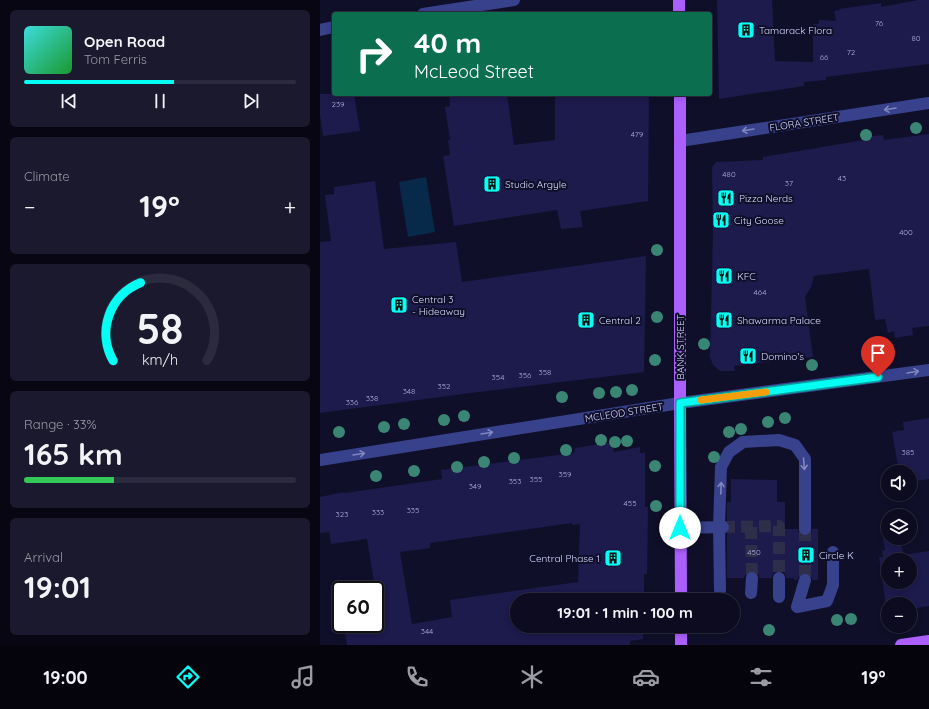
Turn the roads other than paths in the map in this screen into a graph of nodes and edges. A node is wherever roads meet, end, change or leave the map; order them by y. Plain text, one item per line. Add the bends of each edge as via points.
1 (514, 0) edge
2 (679, 0) edge
3 (436, 12) edge
4 (680, 12) edge
5 (332, 28) edge
6 (320, 30) edge
7 (680, 96) edge
8 (929, 103) edge
9 (680, 141) junction
10 (929, 370) edge
11 (680, 403) junction
12 (320, 460) edge
13 (721, 527) junction
14 (680, 528) junction
15 (805, 529) tunnel mouth
16 (833, 552) dead end
17 (752, 578) tunnel mouth
18 (779, 578) tunnel mouth
19 (805, 580) tunnel mouth
20 (720, 590) dead end
21 (681, 593) edge
22 (751, 593) dead end
23 (779, 597) dead end
24 (681, 633) edge
25 (929, 641) edge
26 (681, 645) edge
27 (901, 645) edge

1 - 3 street
2 - 4 main road
5 - 6 street
7 - 9 main road, BANK STREET
8 -> 9 street, FLORA STREET
9 - 11 main road, BANK STREET
11 -> 10 street, MCLEOD STREET
12 -> 11 street, MCLEOD STREET
11 - 14 main road, BANK STREET
13 - 14 street
13 -> 15 street via 721,467 729,452 743,442 779,440 795,444 804,459
13 - 20 street
14 - 21 main road, BANK STREET
16 - 19 street via 833,586 827,601 797,606
17 - 22 street
18 - 23 street
24 - 26 main road
25 - 27 main road

